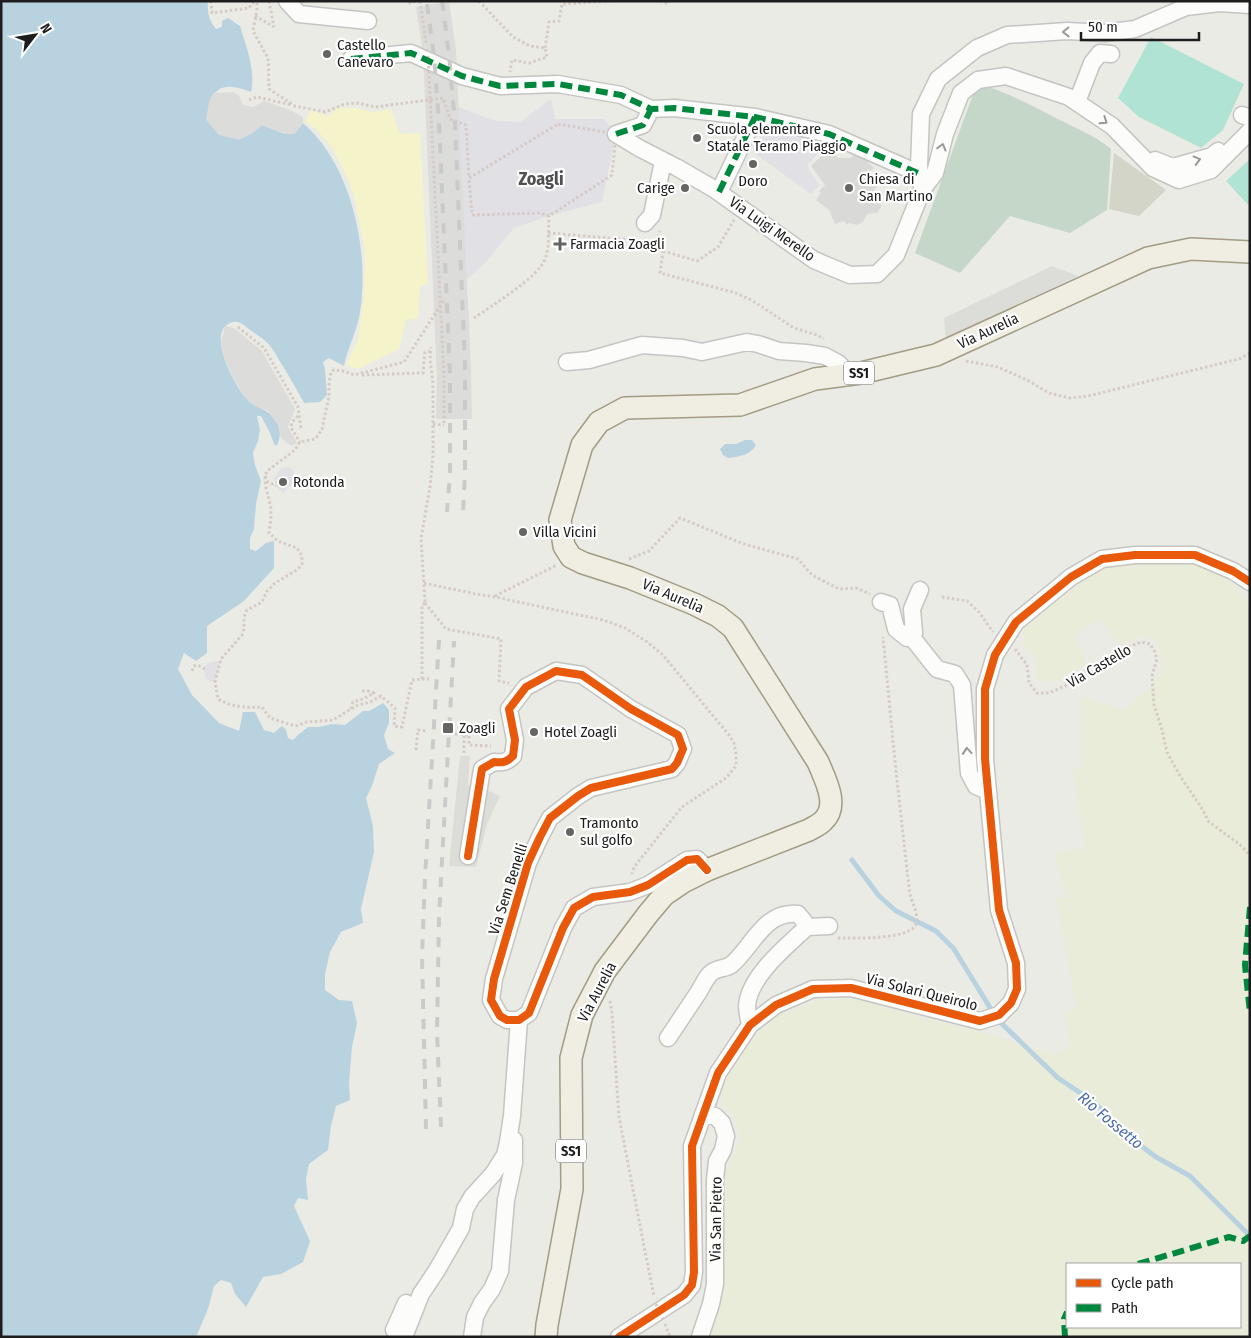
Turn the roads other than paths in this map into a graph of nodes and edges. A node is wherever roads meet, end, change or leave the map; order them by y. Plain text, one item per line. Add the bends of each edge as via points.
1 (287, 1) edge
2 (1250, 5) edge
3 (368, 21) dead end
4 (1111, 54) dead end
5 (351, 59) dead end
6 (1077, 102) junction
7 (651, 109) junction
8 (755, 117) junction
9 (1250, 131) edge
10 (663, 161) junction
11 (921, 182) junction
12 (719, 192) junction
13 (645, 223) dead end
14 (1250, 252) edge
15 (567, 362) dead end
16 (849, 374) junction
17 (1250, 582) edge
18 (920, 590) dead end
19 (881, 602) road end
20 (910, 635) junction
21 (988, 791) junction
22 (468, 856) dead end
23 (708, 870) junction
24 (829, 926) road end
25 (808, 927) junction
26 (519, 1020) junction
27 (750, 1025) junction
28 (668, 1038) dead end
29 (703, 1114) junction
30 (511, 1121) junction
31 (399, 1333) edge
32 (472, 1337) edge
33 (546, 1337) edge
34 (619, 1337) edge
35 (700, 1337) edge

1 - 3 street via 299,14
2 -> 11 street via 1186,6 1135,29 1105,33 1007,34 977,48 938,79 921,114
4 - 6 street via 1100,53 1092,63
5 - 7 street via 411,53 462,76 500,86 558,84 620,95
6 -> 9 street via 1112,126 1153,168 1179,180 1211,170 1217,151
11 -> 6 street via 935,173 945,134 961,93 978,80 1006,76
7 - 8 street via 674,108
7 - 10 street, Via Luigi Merello via 643,125 616,134
8 - 11 street via 829,134
8 - 12 street
10 - 12 street, Via Luigi Merello
10 - 13 street via 652,215
11 - 12 street, Via Luigi Merello via 896,255 877,274 850,275 814,260
14 - 16 main road, Via Aurelia / SS1 via 1191,250 1148,258 936,355
15 - 16 street via 589,360 642,345 702,352 747,342 779,351 825,356
16 - 23 main road, Via Aurelia / SS1 via 815,380 740,405 625,408 599,422 582,445 560,520 564,546 571,558 694,604 733,628 818,762 830,794 831,807 824,821
17 - 21 street, Via Solari Queirolo via 1233,570 1195,555 1135,555 1102,559 1071,576 1016,622 994,656 985,689
18 - 20 street via 912,610 914,633
19 - 20 street via 890,605 896,629 907,638
21 -> 20 street via 976,786 969,774 962,685 955,674 937,668
21 - 27 street, Via Solari Queirolo via 999,910 1016,963 1017,989 1011,1003 992,1017 980,1021 851,988 813,989 776,1005
22 - 26 street, Via Sem Benelli via 482,769 494,762 508,761 513,756 515,740 509,708 526,687 556,671 582,676 678,735 683,749 672,769 591,788 550,818 528,863 494,979 491,1000 500,1016
23 - 26 street via 697,859 687,860 648,885 630,892 593,897 574,908 529,1013
23 - 33 main road, Via Aurelia / SS1 via 664,895 605,971 582,1015 571,1058 572,1188
24 - 25 street
25 - 27 street via 762,971 747,1005
25 - 28 street via 798,914 792,913 766,925 735,961 712,972
26 - 30 street
27 - 29 street, Via Solari Queirolo via 718,1073
29 - 34 street, Via Solari Queirolo via 692,1146 692,1285 684,1294
29 - 35 street, Via San Pietro via 714,1116 722,1123 726,1136 717,1161 715,1180 715,1284
30 - 31 street via 505,1155 472,1197 465,1209 461,1228
30 - 32 street via 514,1163 506,1200 500,1271 475,1317

